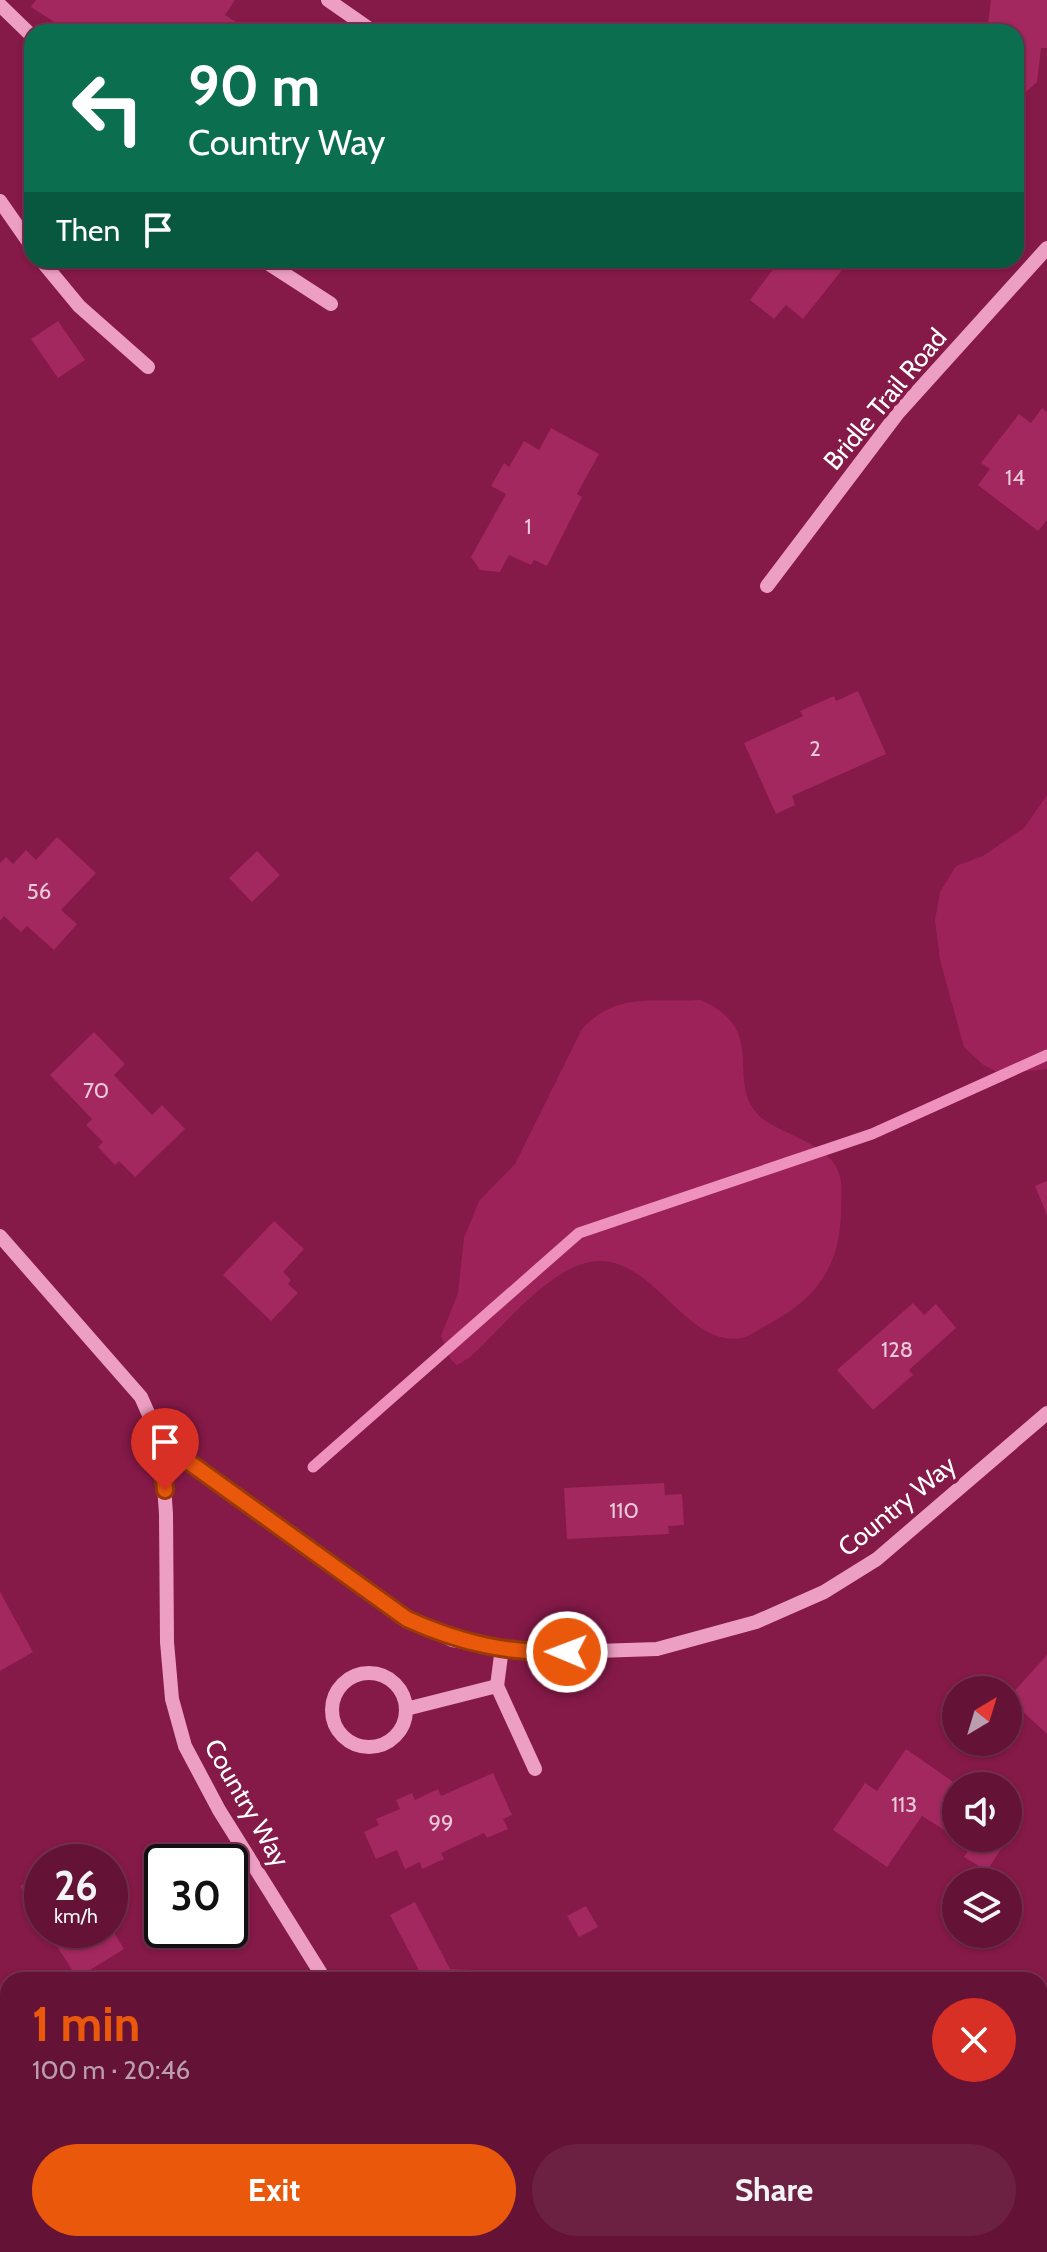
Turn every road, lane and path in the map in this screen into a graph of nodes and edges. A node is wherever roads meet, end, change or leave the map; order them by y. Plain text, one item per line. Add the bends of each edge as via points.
1 (328, 0) edge
2 (0, 5) edge
3 (362, 24) edge
4 (24, 28) edge
5 (0, 201) edge
6 (24, 236) edge
7 (1047, 248) edge
8 (48, 268) edge
9 (275, 268) edge
10 (331, 304) dead end
11 (148, 367) dead end
12 (767, 586) dead end
13 (0, 1236) edge
14 (1047, 1413) edge
15 (161, 1442) junction
16 (502, 1648) junction
17 (497, 1686) junction
18 (406, 1709) junction
19 (535, 1769) dead end
20 (320, 1972) edge

1 - 3 street
2 - 4 street
5 - 6 street
7 - 12 street, Bridle Trail Road via 898,413
8 - 11 street via 79,306
9 - 10 street
13 - 15 street, Country Way via 141,1397
14 - 16 street, Country Way via 877,1559 824,1592 770,1616 657,1649 537,1653
15 - 16 street, Country Way via 407,1619 452,1640
15 - 20 street, Country Way via 167,1642 172,1699 185,1746
16 - 17 street
17 - 18 street
17 - 19 street
18 - 18 street via 398,1686 366,1673 343,1682 331,1715 342,1737 378,1747 399,1733

